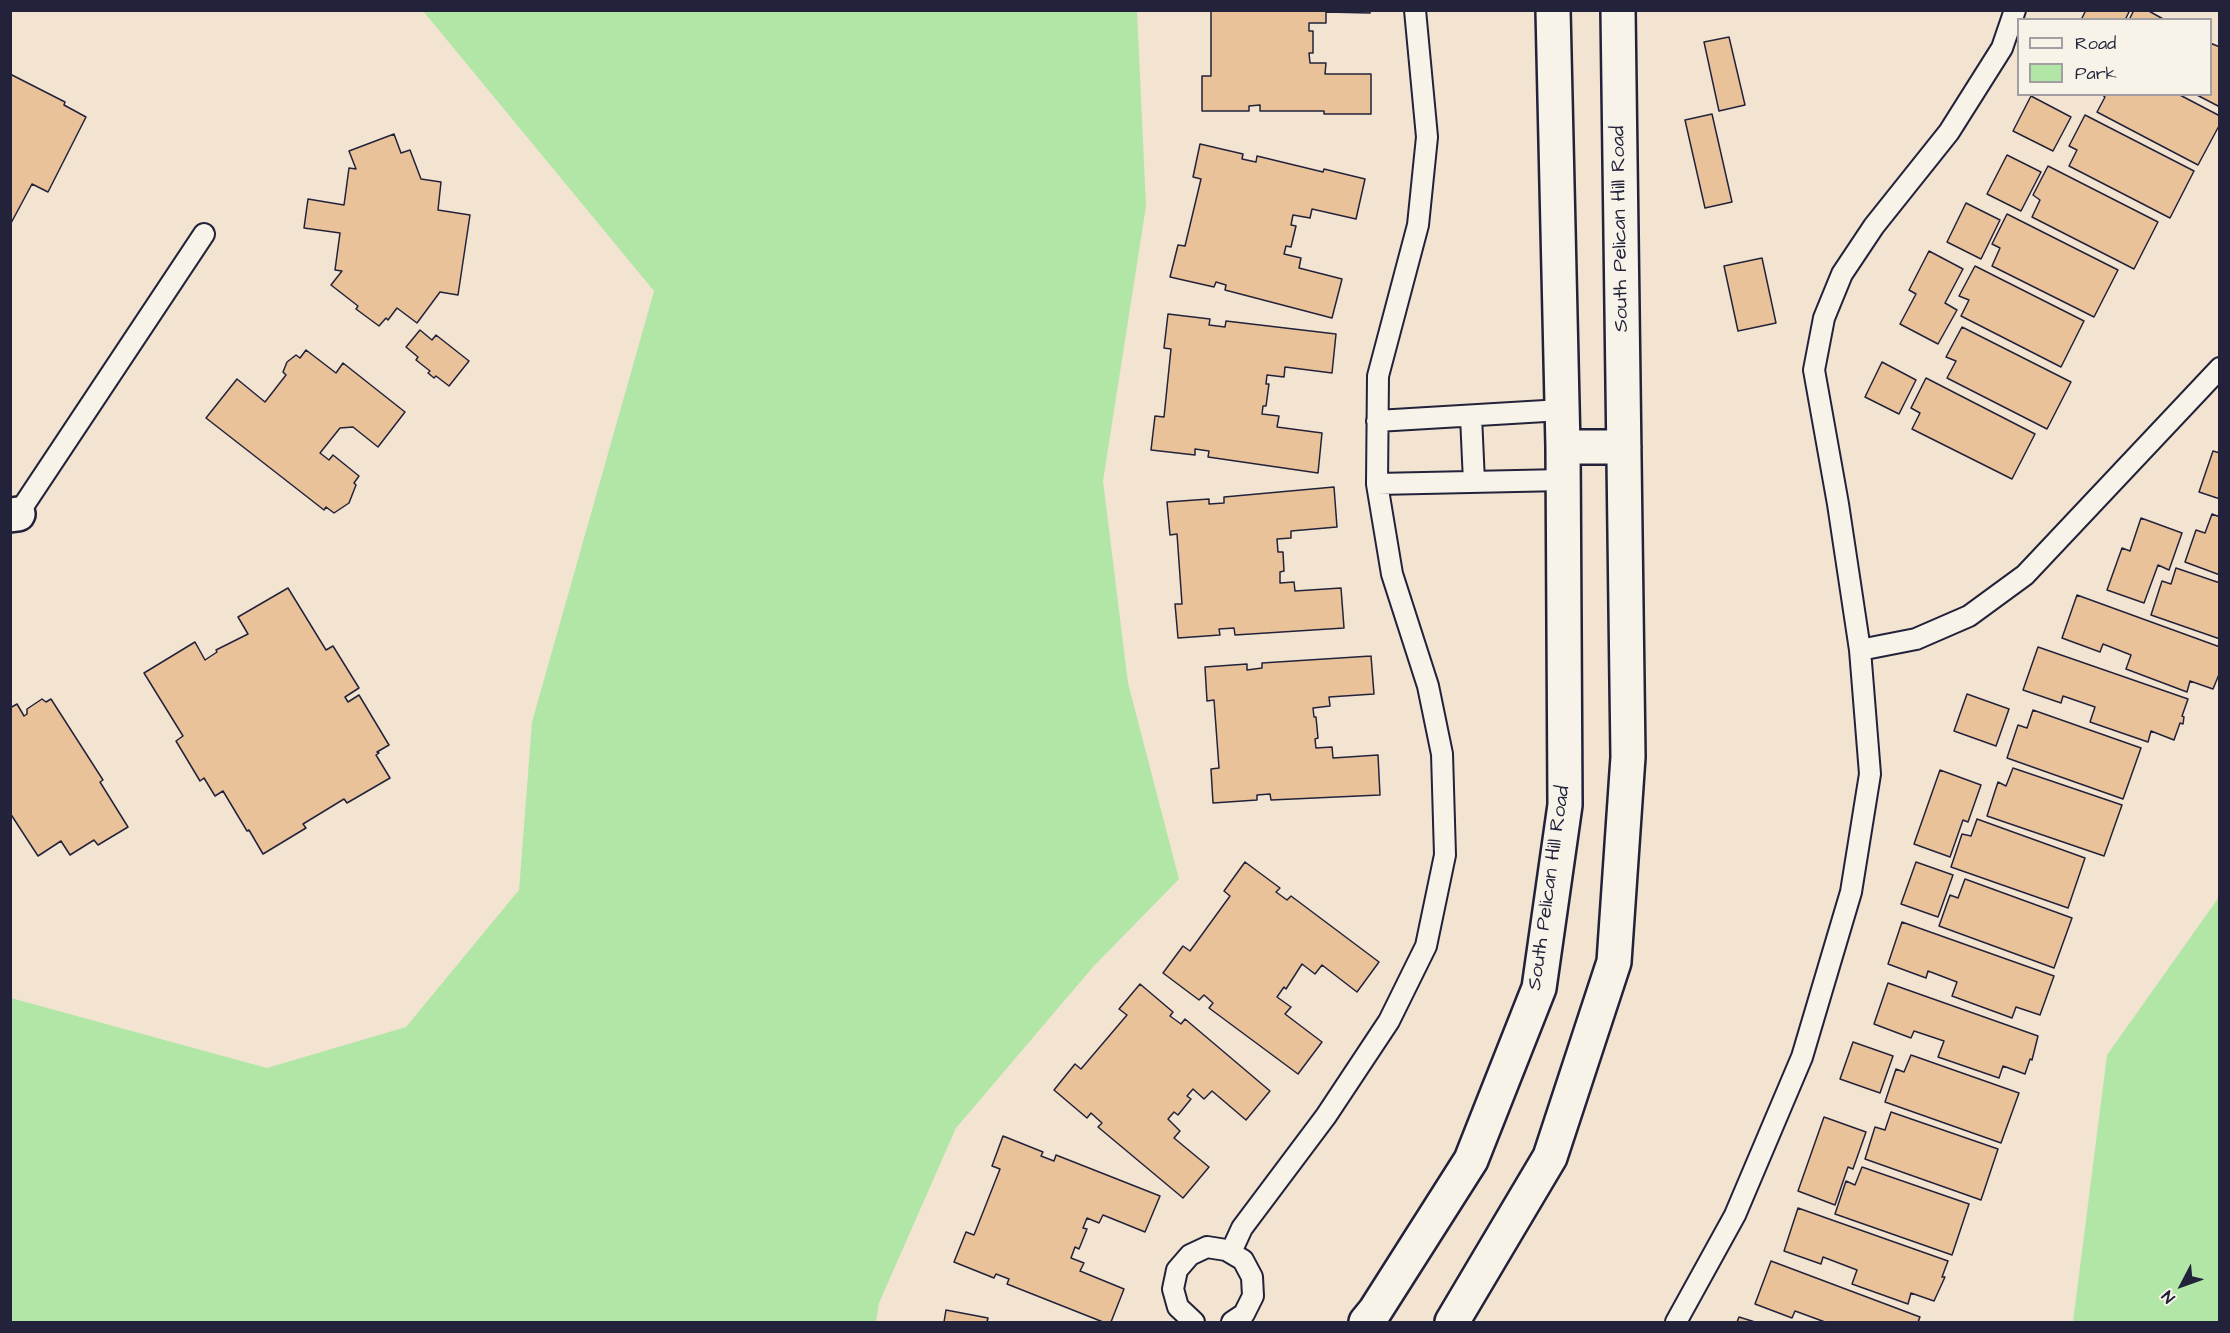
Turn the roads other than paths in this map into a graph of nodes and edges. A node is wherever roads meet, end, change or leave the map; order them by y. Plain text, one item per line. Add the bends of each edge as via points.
1 (1415, 10) edge
2 (1553, 10) edge
3 (1618, 10) edge
4 (2015, 10) edge
5 (204, 234) dead end
6 (2220, 368) edge
7 (1562, 410) junction
8 (1472, 416) junction
9 (1377, 421) junction
10 (1563, 447) junction
11 (1624, 447) junction
12 (1563, 480) junction
13 (1474, 482) junction
14 (1377, 484) junction
15 (14, 515) edge
16 (1860, 650) junction
17 (1231, 1252) junction
18 (1194, 1323) edge
19 (1232, 1323) edge
20 (1366, 1323) edge
21 (1452, 1323) edge
22 (1676, 1323) edge

1 - 9 lane via 1427,137 1418,225 1378,376
2 - 7 street, South Pelican Hill Road
3 - 11 street, South Pelican Hill Road
4 - 16 lane via 2002,48 1955,123 1874,226 1842,274 1824,318 1814,370
5 - 15 lane
6 - 16 lane via 2025,574 1969,616 1916,639
7 - 8 lane
7 - 10 street, South Pelican Hill Road
8 - 9 lane
8 - 13 lane
9 - 14 lane
10 - 11 street
10 - 12 street, South Pelican Hill Road
11 - 21 street, South Pelican Hill Road via 1628,757 1614,962 1550,1157
12 - 13 lane
12 - 20 street, South Pelican Hill Road via 1565,805 1539,988 1471,1160
13 - 14 lane
14 - 17 lane via 1392,574 1428,686 1442,754 1445,855 1426,946 1389,1021 1326,1116 1242,1228
16 - 22 lane via 1870,774 1851,892 1802,1057 1735,1215
17 - 18 lane via 1207,1247 1190,1255 1177,1270 1173,1289 1178,1307
17 - 19 lane via 1243,1260 1252,1277 1252,1296 1244,1314

